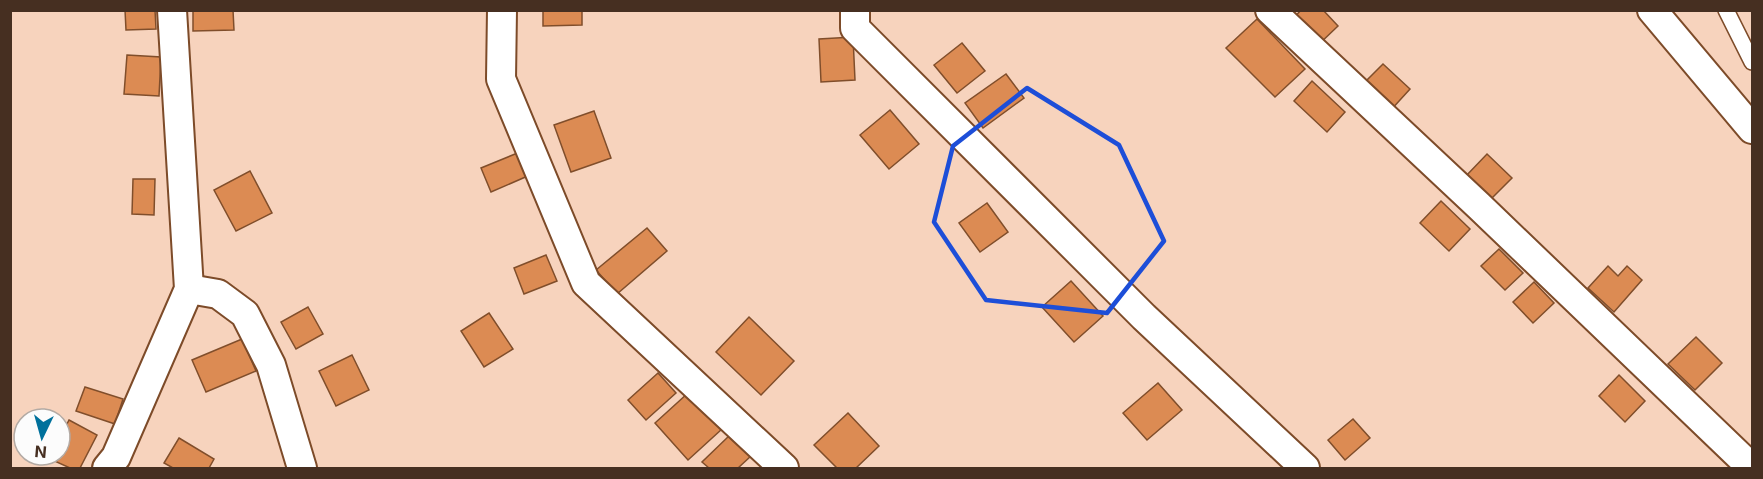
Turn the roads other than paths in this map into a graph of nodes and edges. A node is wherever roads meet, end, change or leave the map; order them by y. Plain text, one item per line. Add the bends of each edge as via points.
1 (172, 10) edge
2 (502, 10) edge
3 (855, 10) edge
4 (1270, 10) edge
5 (1652, 10) edge
6 (1726, 10) edge
7 (1752, 62) edge
8 (1752, 129) edge
9 (189, 289) junction
10 (107, 468) edge
11 (302, 468) edge
12 (784, 468) edge
13 (1305, 468) edge
14 (1752, 468) edge

1 - 9 street
2 - 12 street via 501,79 585,283
3 - 13 street via 855,28 1144,317
4 - 14 street
5 - 8 street
6 - 7 lane
9 - 10 street via 116,457
9 - 11 street via 218,294 245,314 271,365

